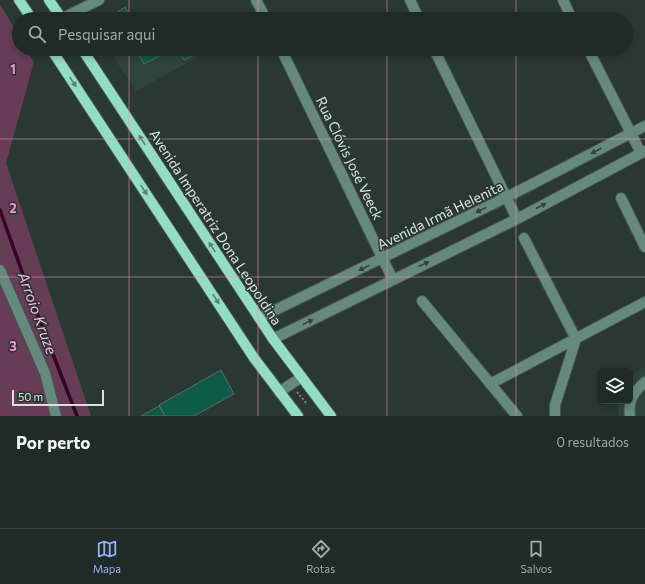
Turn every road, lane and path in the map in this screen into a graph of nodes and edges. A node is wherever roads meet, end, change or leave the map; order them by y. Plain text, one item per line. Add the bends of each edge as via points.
1 (19, 0) edge
2 (49, 0) edge
3 (99, 0) edge
4 (256, 0) edge
5 (410, 0) edge
6 (563, 0) edge
7 (27, 12) edge
8 (57, 12) edge
9 (75, 12) edge
10 (262, 12) edge
11 (416, 12) edge
12 (569, 12) edge
13 (56, 56) edge
14 (87, 56) edge
15 (283, 56) edge
16 (437, 56) edge
17 (592, 56) edge
18 (645, 126) edge
19 (631, 134) junction
20 (643, 152) edge
21 (507, 197) junction
22 (622, 198) dead end
23 (517, 218) junction
24 (524, 238) dead end
25 (645, 247) edge
26 (383, 258) junction
27 (0, 270) edge
28 (393, 280) junction
29 (422, 301) dead end
30 (645, 302) edge
31 (259, 318) junction
32 (273, 339) junction
33 (576, 339) junction
34 (302, 377) junction
35 (645, 382) edge
36 (490, 384) junction
37 (279, 392) junction
38 (56, 416) edge
39 (298, 416) edge
40 (331, 416) edge
41 (517, 416) edge
42 (555, 416) edge
43 (630, 416) edge

1 - 7 main road
2 - 8 main road
3 - 9 street
4 - 10 street
5 - 11 street
6 - 12 street
13 -> 37 main road
31 -> 14 main road, Avenida Imperatriz Dona Leopoldina
15 - 26 street, Rua Clóvis José Veeck
16 - 21 street
17 - 19 street
18 - 19 street, Avenida Irmã Helenita
19 - 20 street
19 -> 21 street, Avenida Irmã Helenita
23 -> 20 street
21 - 23 street
21 -> 26 street, Avenida Irmã Helenita
22 - 25 street
28 -> 23 street
24 - 33 street
26 - 28 street, Rua Clóvis José Veeck
26 -> 31 street, Avenida Irmã Helenita
27 - 38 street via 45,373
32 -> 28 street
29 - 36 street
30 - 33 street
31 - 32 main road, Avenida Imperatriz Dona Leopoldina
32 - 34 main road, Avenida Imperatriz Dona Leopoldina
33 - 36 street
33 - 42 street via 554,405
34 - 37 street
34 - 40 main road, Avenida Imperatriz Dona Leopoldina
35 - 43 street via 632,394
36 - 41 street
37 - 39 main road

